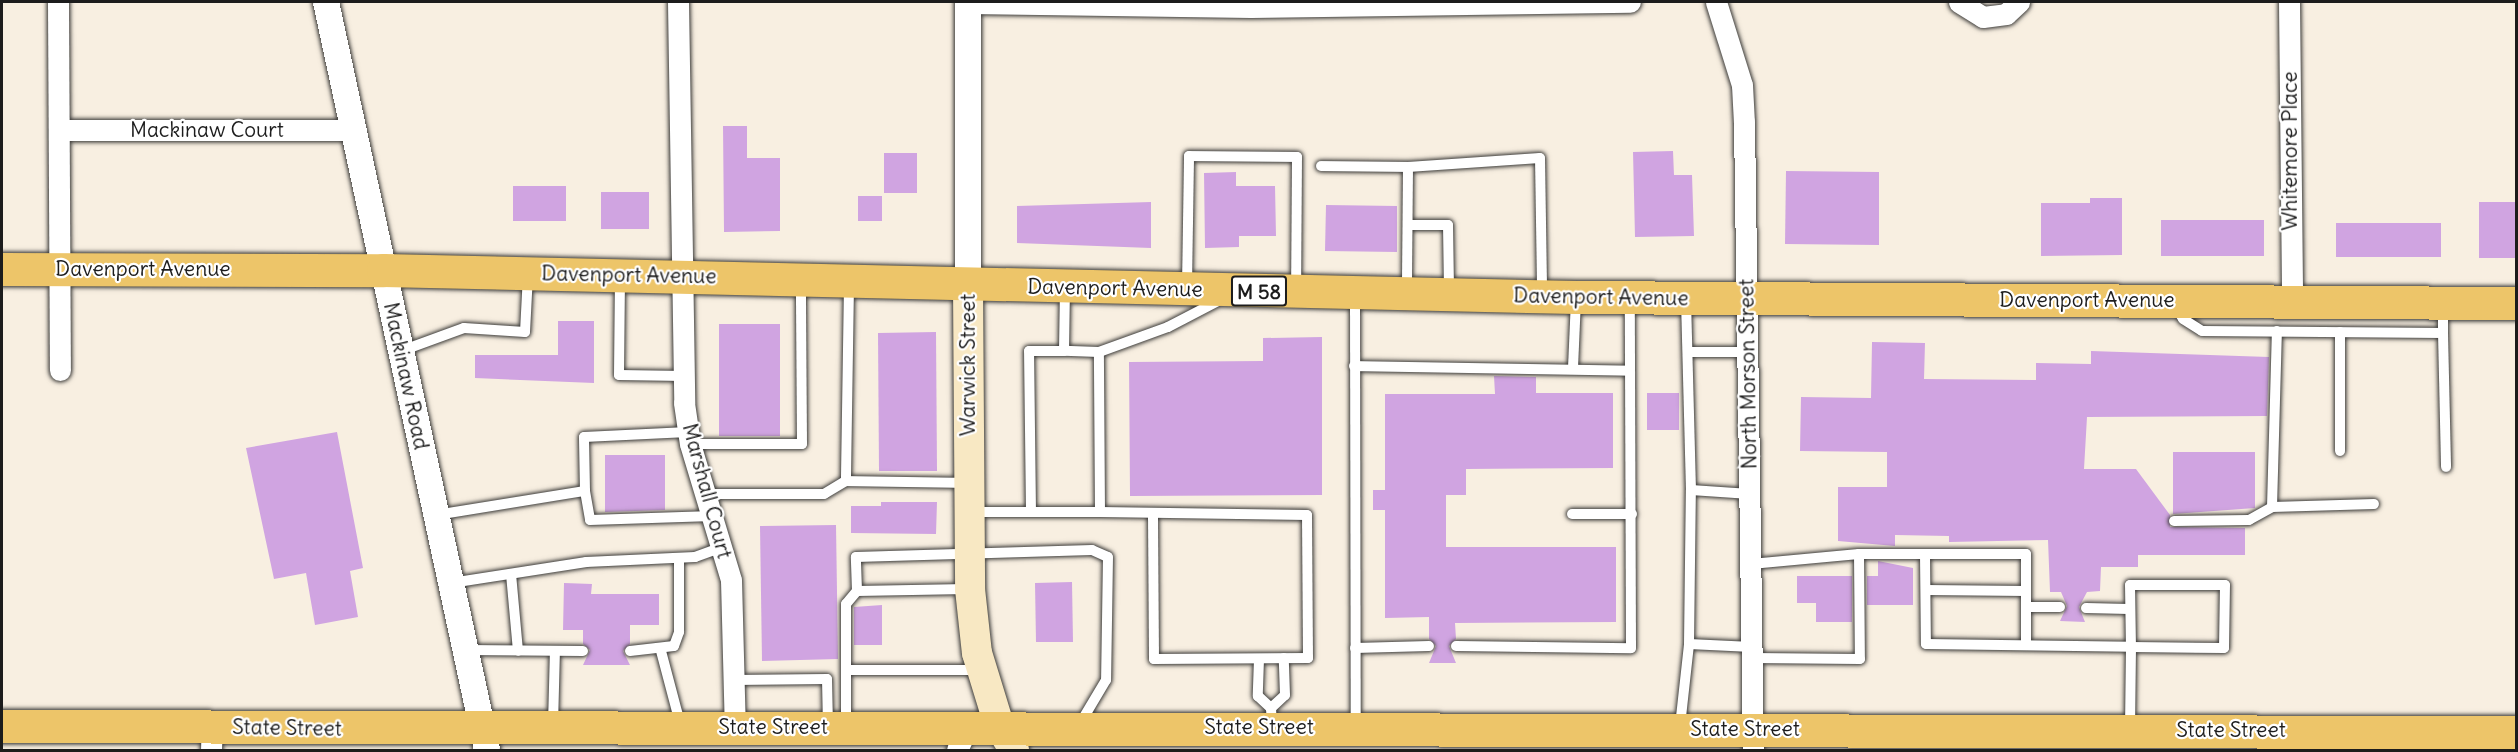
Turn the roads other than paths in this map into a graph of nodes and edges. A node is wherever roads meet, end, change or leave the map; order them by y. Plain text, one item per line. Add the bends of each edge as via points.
1 (58, 2) edge
2 (326, 2) edge
3 (678, 2) edge
4 (968, 2) edge
5 (1630, 2) edge
6 (1716, 2) edge
7 (1959, 2) edge
8 (2019, 2) edge
9 (2289, 2) edge
10 (1251, 4) edge
11 (60, 130) junction
12 (353, 130) junction
13 (1322, 166) dead end
14 (1408, 167) junction
15 (1408, 225) junction
16 (60, 268) junction
17 (2, 269) edge
18 (383, 270) junction
19 (528, 273) junction
20 (620, 275) junction
21 (681, 276) junction
22 (801, 280) junction
23 (849, 282) junction
24 (968, 285) junction
25 (1065, 287) junction
26 (1186, 290) junction
27 (1239, 290) junction
28 (1296, 291) junction
29 (1355, 292) junction
30 (1407, 293) junction
31 (1449, 294) junction
32 (1542, 296) junction
33 (1576, 297) junction
34 (1630, 297) junction
35 (1686, 298) junction
36 (1746, 299) junction
37 (2172, 300) junction
38 (2292, 301) junction
39 (2517, 303) edge
40 (2443, 318) junction
41 (2277, 331) junction
42 (2340, 332) junction
43 (1064, 351) junction
44 (400, 352) junction
45 (1099, 352) junction
46 (1688, 352) junction
47 (1747, 352) junction
48 (1354, 366) junction
49 (1573, 369) junction
50 (60, 370) dead end
51 (1628, 372) junction
52 (684, 376) junction
53 (689, 438) junction
54 (2340, 451) dead end
55 (2446, 467) dead end
56 (846, 481) junction
57 (969, 483) junction
58 (1691, 490) junction
59 (585, 491) junction
60 (704, 494) junction
61 (1750, 494) junction
62 (2373, 504) dead end
63 (2272, 507) junction
64 (969, 512) junction
65 (1031, 512) junction
66 (1100, 512) junction
67 (1153, 514) junction
68 (1572, 514) dead end
69 (1632, 514) junction
70 (436, 515) junction
71 (713, 516) junction
72 (2174, 521) dead end
73 (723, 547) junction
74 (1859, 554) junction
75 (969, 555) junction
76 (1925, 555) junction
77 (679, 558) junction
78 (1751, 564) junction
79 (511, 574) junction
80 (451, 583) junction
81 (970, 589) junction
82 (1926, 590) junction
83 (857, 591) junction
84 (2026, 591) junction
85 (2026, 607) junction
86 (2060, 608) dead end
87 (2086, 608) dead end
88 (2130, 609) junction
89 (1689, 644) junction
90 (2026, 645) junction
91 (1429, 646) dead end
92 (1456, 646) dead end
93 (2131, 647) junction
94 (1355, 648) junction
95 (465, 650) junction
96 (518, 651) junction
97 (555, 651) junction
98 (583, 651) dead end
99 (630, 651) dead end
100 (661, 651) junction
101 (1752, 652) junction
102 (1259, 658) junction
103 (1284, 658) junction
104 (846, 669) junction
105 (982, 670) junction
106 (734, 680) junction
107 (1272, 717) junction
108 (1079, 725) junction
109 (2, 726) edge
110 (837, 727) junction
111 (1356, 727) junction
112 (681, 728) junction
113 (735, 728) junction
114 (1680, 729) junction
115 (2130, 729) junction
116 (553, 730) junction
117 (2517, 732) edge
118 (212, 738) edge
119 (985, 738) edge
120 (1480, 739) edge
121 (1754, 740) edge
122 (2312, 740) edge
123 (485, 741) edge
124 (2026, 741) edge
125 (1032, 750) edge

1 - 11 street
2 - 12 street, Mackinaw Road
3 - 21 street, Marshall Court
4 - 10 street
4 - 24 street, Warwick Street
5 - 10 street
6 - 36 street, North Morson Street via 1742,85
7 - 8 street via 1972,14 1995,17
9 - 38 street, Whitemore Place
11 - 12 street, Mackinaw Court
11 - 16 street
12 - 18 street, Mackinaw Road
13 - 14 lane
14 - 15 lane
14 - 32 lane via 1540,158
15 - 30 lane
15 - 31 lane via 1448,225
16 - 17 main road, Davenport Avenue / M 58
16 - 18 main road, Davenport Avenue / M 58
16 - 50 street
18 - 19 main road, Davenport Avenue / M 58
18 - 44 street, Mackinaw Road
19 - 20 main road, Davenport Avenue / M 58
19 - 44 lane via 525,332 464,328
20 - 21 main road, Davenport Avenue / M 58
20 - 52 lane via 619,375
21 - 22 main road, Davenport Avenue / M 58
21 - 52 street, Marshall Court
22 - 23 main road, Davenport Avenue / M 58
22 - 53 lane via 802,444
23 - 24 main road, Davenport Avenue / M 58
23 - 56 lane
24 - 25 main road, Davenport Avenue / M 58
24 - 57 main road, Warwick Street
25 - 26 main road, Davenport Avenue / M 58
25 - 43 lane
26 - 27 main road, Davenport Avenue / M 58
26 - 28 lane via 1189,156 1297,157
27 - 28 main road, Davenport Avenue / M 58
27 - 45 lane via 1168,327
28 - 29 main road, Davenport Avenue / M 58
29 - 30 main road, Davenport Avenue / M 58
29 - 48 lane
30 - 31 main road, Davenport Avenue / M 58
31 - 32 main road, Davenport Avenue / M 58
32 - 33 main road, Davenport Avenue / M 58
33 - 34 main road, Davenport Avenue / M 58
33 - 49 lane
34 - 35 main road, Davenport Avenue / M 58
34 - 51 lane
35 - 36 main road, Davenport Avenue / M 58
35 - 46 lane
36 - 37 main road, Davenport Avenue / M 58
36 - 47 street, North Morson Street
37 - 38 main road, Davenport Avenue / M 58
37 - 41 lane via 2194,329
38 - 40 main road, Davenport Avenue / M 58
39 - 40 main road, Davenport Avenue / M 58
40 - 42 lane
40 - 55 lane
41 - 42 lane
41 - 63 lane
42 - 54 lane
43 - 45 lane
43 - 65 lane via 1029,351
44 - 70 street, Mackinaw Road
45 - 66 lane
46 - 47 lane
46 - 58 lane
47 - 61 street, North Morson Street
48 - 49 lane
48 - 94 lane
49 - 51 lane
51 - 69 lane
52 - 53 street, Marshall Court
53 - 59 lane via 584,436
53 - 60 street, Marshall Court
56 - 57 lane
56 - 60 lane via 824,494
57 - 64 main road, Warwick Street
58 - 61 lane
58 - 89 lane
59 - 70 lane
59 - 71 lane via 590,520
60 - 71 street, Marshall Court
61 - 78 street, North Morson Street
62 - 63 lane
63 - 72 lane via 2249,520
64 - 65 lane
64 - 75 main road, Warwick Street
65 - 66 lane
66 - 67 lane
67 - 102 lane via 1154,659
67 - 103 lane via 1306,515 1308,658
68 - 69 lane
69 - 92 lane via 1630,648
70 - 80 street, Mackinaw Road
71 - 73 street, Marshall Court
73 - 77 lane
73 - 106 street, Marshall Court via 731,580
74 - 76 lane
74 - 78 lane
74 - 101 lane via 1860,659
75 - 81 main road, Warwick Street
75 - 83 lane via 856,557
75 - 108 lane via 1092,550 1108,557 1106,680
76 - 82 lane
76 - 84 lane via 2026,554
77 - 79 lane via 586,562
77 - 100 lane via 679,632 674,646
78 - 101 street, North Morson Street
79 - 80 lane
79 - 96 lane
80 - 95 street, Mackinaw Road
81 - 83 lane
81 - 105 main road, Warwick Street
82 - 84 lane
82 - 90 lane via 1926,644
83 - 104 lane via 846,604
84 - 85 lane
85 - 86 lane
85 - 90 lane
87 - 88 lane
88 - 93 lane
88 - 93 lane via 2130,585 2225,585 2224,648
89 - 101 lane
89 - 114 lane
90 - 93 lane
91 - 94 lane
93 - 115 lane
94 - 111 lane
95 - 96 lane
95 - 123 street, Mackinaw Road
96 - 97 lane
97 - 98 lane
97 - 116 lane
99 - 100 lane
100 - 112 lane
101 - 121 street, North Morson Street
102 - 103 lane
102 - 107 lane via 1258,696
103 - 107 lane via 1286,695
104 - 105 lane
104 - 110 lane
105 - 119 main road, Warwick Street
106 - 110 lane via 827,679
106 - 113 street, Marshall Court
107 - 108 main road, State Street
107 - 111 main road, State Street
108 - 119 main road, State Street
109 - 118 main road, State Street
110 - 113 main road, State Street
110 - 119 main road, State Street
111 - 120 main road, State Street
112 - 113 main road, State Street
112 - 116 main road, State Street
114 - 120 main road, State Street
114 - 121 main road, State Street
115 - 122 main road, State Street
115 - 124 main road, State Street
116 - 123 main road, State Street
117 - 122 main road, State Street
118 - 123 main road, State Street
119 - 125 main road
121 - 124 main road, State Street

